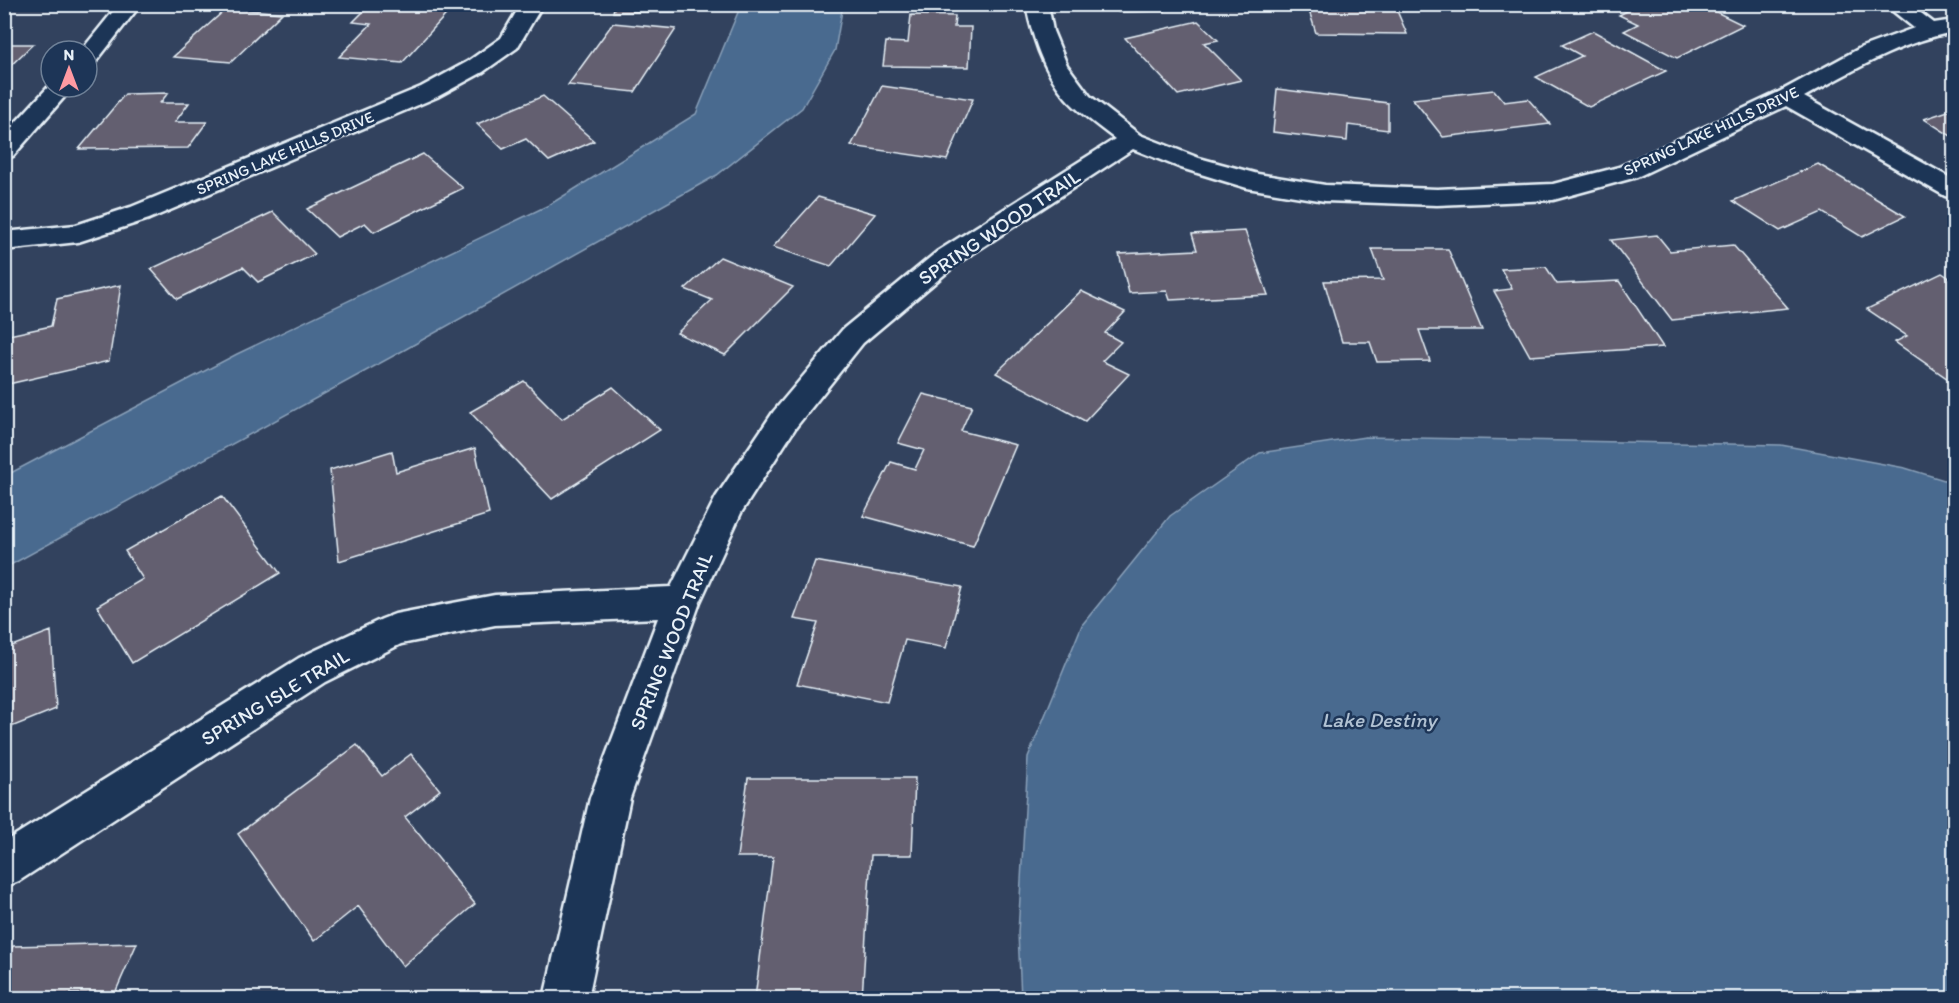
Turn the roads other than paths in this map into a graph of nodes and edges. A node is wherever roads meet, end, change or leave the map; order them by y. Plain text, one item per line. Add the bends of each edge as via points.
1 (131, 4) edge
2 (532, 4) edge
3 (1037, 4) edge
4 (1894, 4) edge
5 (1954, 26) edge
6 (1930, 30) junction
7 (99, 43) edge
8 (1787, 97) junction
9 (50, 99) edge
10 (1131, 140) junction
11 (4, 151) edge
12 (1954, 190) edge
13 (4, 241) edge
14 (682, 602) junction
15 (4, 866) edge
16 (566, 999) edge

1 - 7 street
2 - 13 street, SPRING LAKE HILLS DRIVE via 509,43 429,93 140,213 78,233
3 - 10 street, SPRING LAKE HILLS DRIVE via 1041,31 1056,66 1082,101
4 - 6 street
5 - 6 street, SPRING LAKE HILLS DRIVE
6 - 8 street, SPRING LAKE HILLS DRIVE via 1870,52
8 - 10 street, SPRING LAKE HILLS DRIVE via 1628,172 1553,192 1437,197 1325,193 1257,182 1190,163
8 - 12 street
9 - 11 street
10 - 14 street, SPRING WOOD TRAIL via 948,256 853,336 785,419 728,506
14 - 15 street, SPRING ISLE TRAIL via 495,610 395,630 312,670
14 - 16 street, SPRING WOOD TRAIL via 610,798

